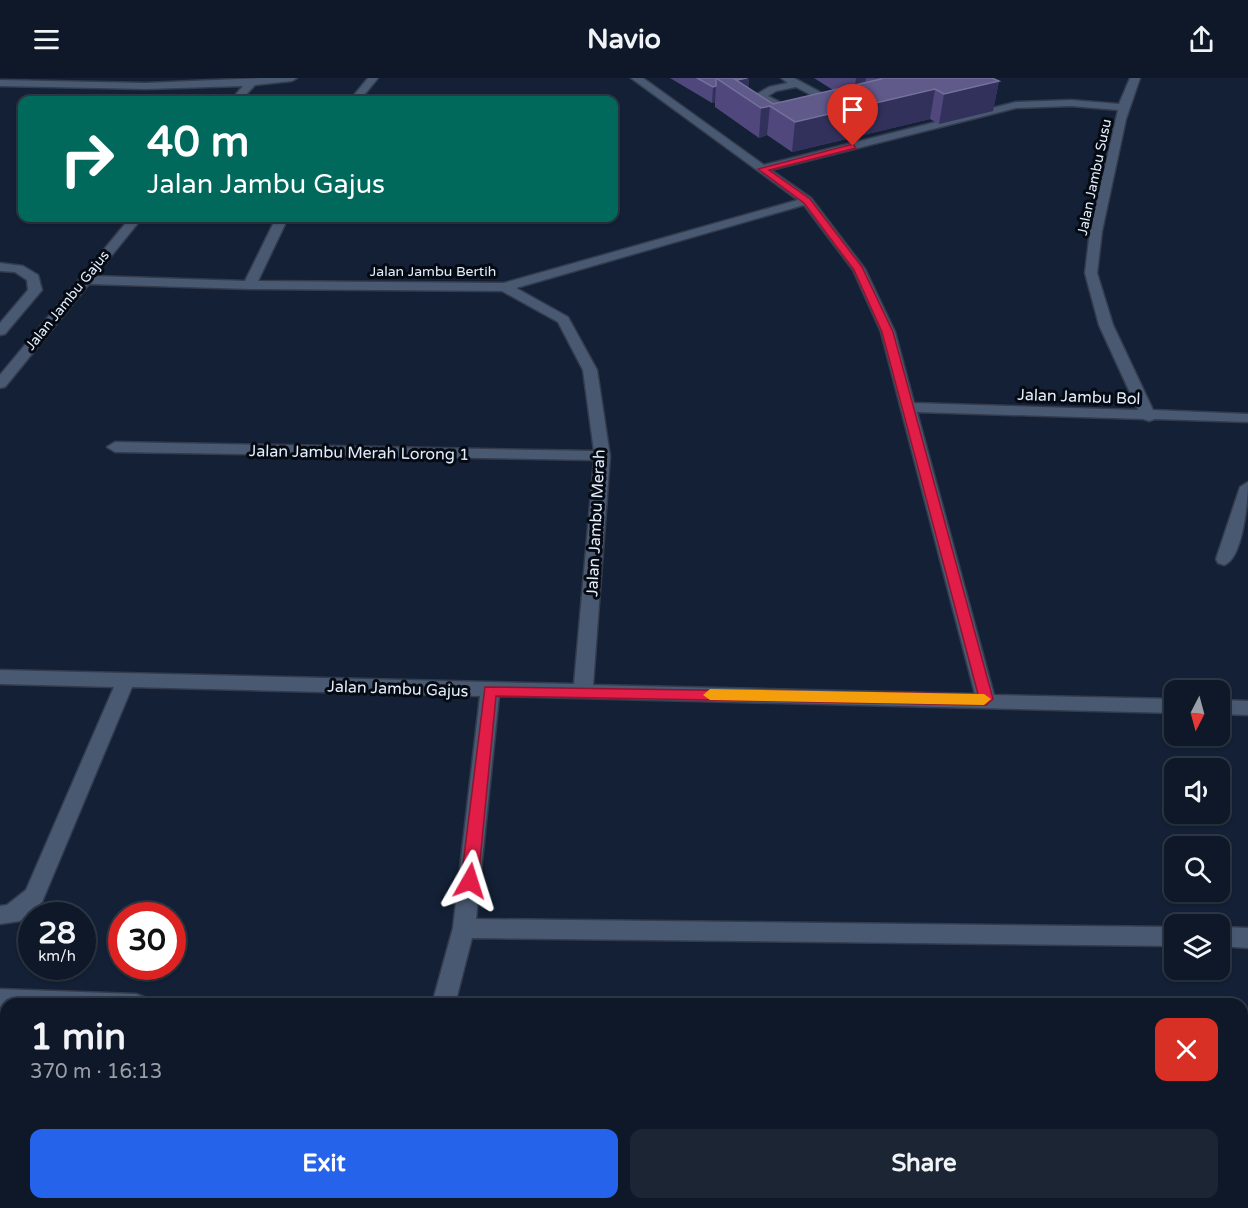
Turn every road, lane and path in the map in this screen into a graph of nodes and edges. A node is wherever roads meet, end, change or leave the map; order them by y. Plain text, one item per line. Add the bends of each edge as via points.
1 (124, 78) edge
2 (292, 78) edge
3 (373, 78) edge
4 (636, 78) edge
5 (786, 78) edge
6 (1135, 78) edge
7 (254, 80) edge
8 (0, 83) edge
9 (797, 84) junction
10 (116, 87) junction
11 (240, 96) edge
12 (358, 96) edge
13 (985, 99) edge
14 (1125, 108) junction
15 (1003, 109) junction
16 (762, 169) junction
17 (807, 201) junction
18 (133, 222) edge
19 (280, 222) edge
20 (0, 267) edge
21 (83, 280) junction
22 (250, 285) junction
23 (505, 287) junction
24 (0, 331) edge
25 (0, 384) edge
26 (909, 407) junction
27 (1149, 417) junction
28 (1248, 418) edge
29 (115, 447) dead end
30 (602, 456) junction
31 (1248, 486) edge
32 (1224, 559) dead end
33 (0, 677) edge
34 (126, 680) junction
35 (490, 691) junction
36 (583, 692) junction
37 (986, 699) junction
38 (1164, 706) edge
39 (1230, 707) edge
40 (1248, 708) edge
41 (0, 915) edge
42 (465, 928) junction
43 (1164, 937) edge
44 (1230, 937) edge
45 (1248, 938) edge
46 (445, 998) edge

1 - 10 street
2 - 7 street
3 - 12 street
4 - 16 street
5 - 9 street
6 - 14 street, Jalan Jambu Susu
7 - 10 street
7 - 11 street
8 - 10 street
9 - 9 street via 818,95 818,104 801,110 773,107 761,96
13 - 15 street
14 - 15 street via 1040,102
14 - 27 street, Jalan Jambu Susu via 1098,219 1091,273 1098,304
15 - 16 street
16 - 17 street
17 - 23 street, Jalan Jambu Bertih
17 - 26 street via 859,269 888,332
18 - 21 street, Jalan Jambu Gajus
19 - 22 street
20 - 24 street via 18,269 33,278 35,290
21 - 22 street, Jalan Jambu Bertih
21 - 25 street, Jalan Jambu Gajus
22 - 23 street, Jalan Jambu Bertih
23 - 30 street, Jalan Jambu Merah via 563,320 590,370
26 - 27 street, Jalan Jambu Bol
26 - 37 street
27 - 28 street, Jalan Jambu Bol
29 - 30 street, Jalan Jambu Merah Lorong 1
30 - 36 street, Jalan Jambu Merah
31 - 32 street
33 - 34 street, Jalan Jambu Gajus
34 - 35 street, Jalan Jambu Gajus
34 - 41 street via 34,896 12,914
35 - 36 street, Jalan Jambu Gajus
35 - 42 street
36 - 37 street, Jalan Jambu Gajus
37 - 38 street, Jalan Jambu Gajus
39 - 40 street
42 - 43 street
42 - 46 street
44 - 45 street

